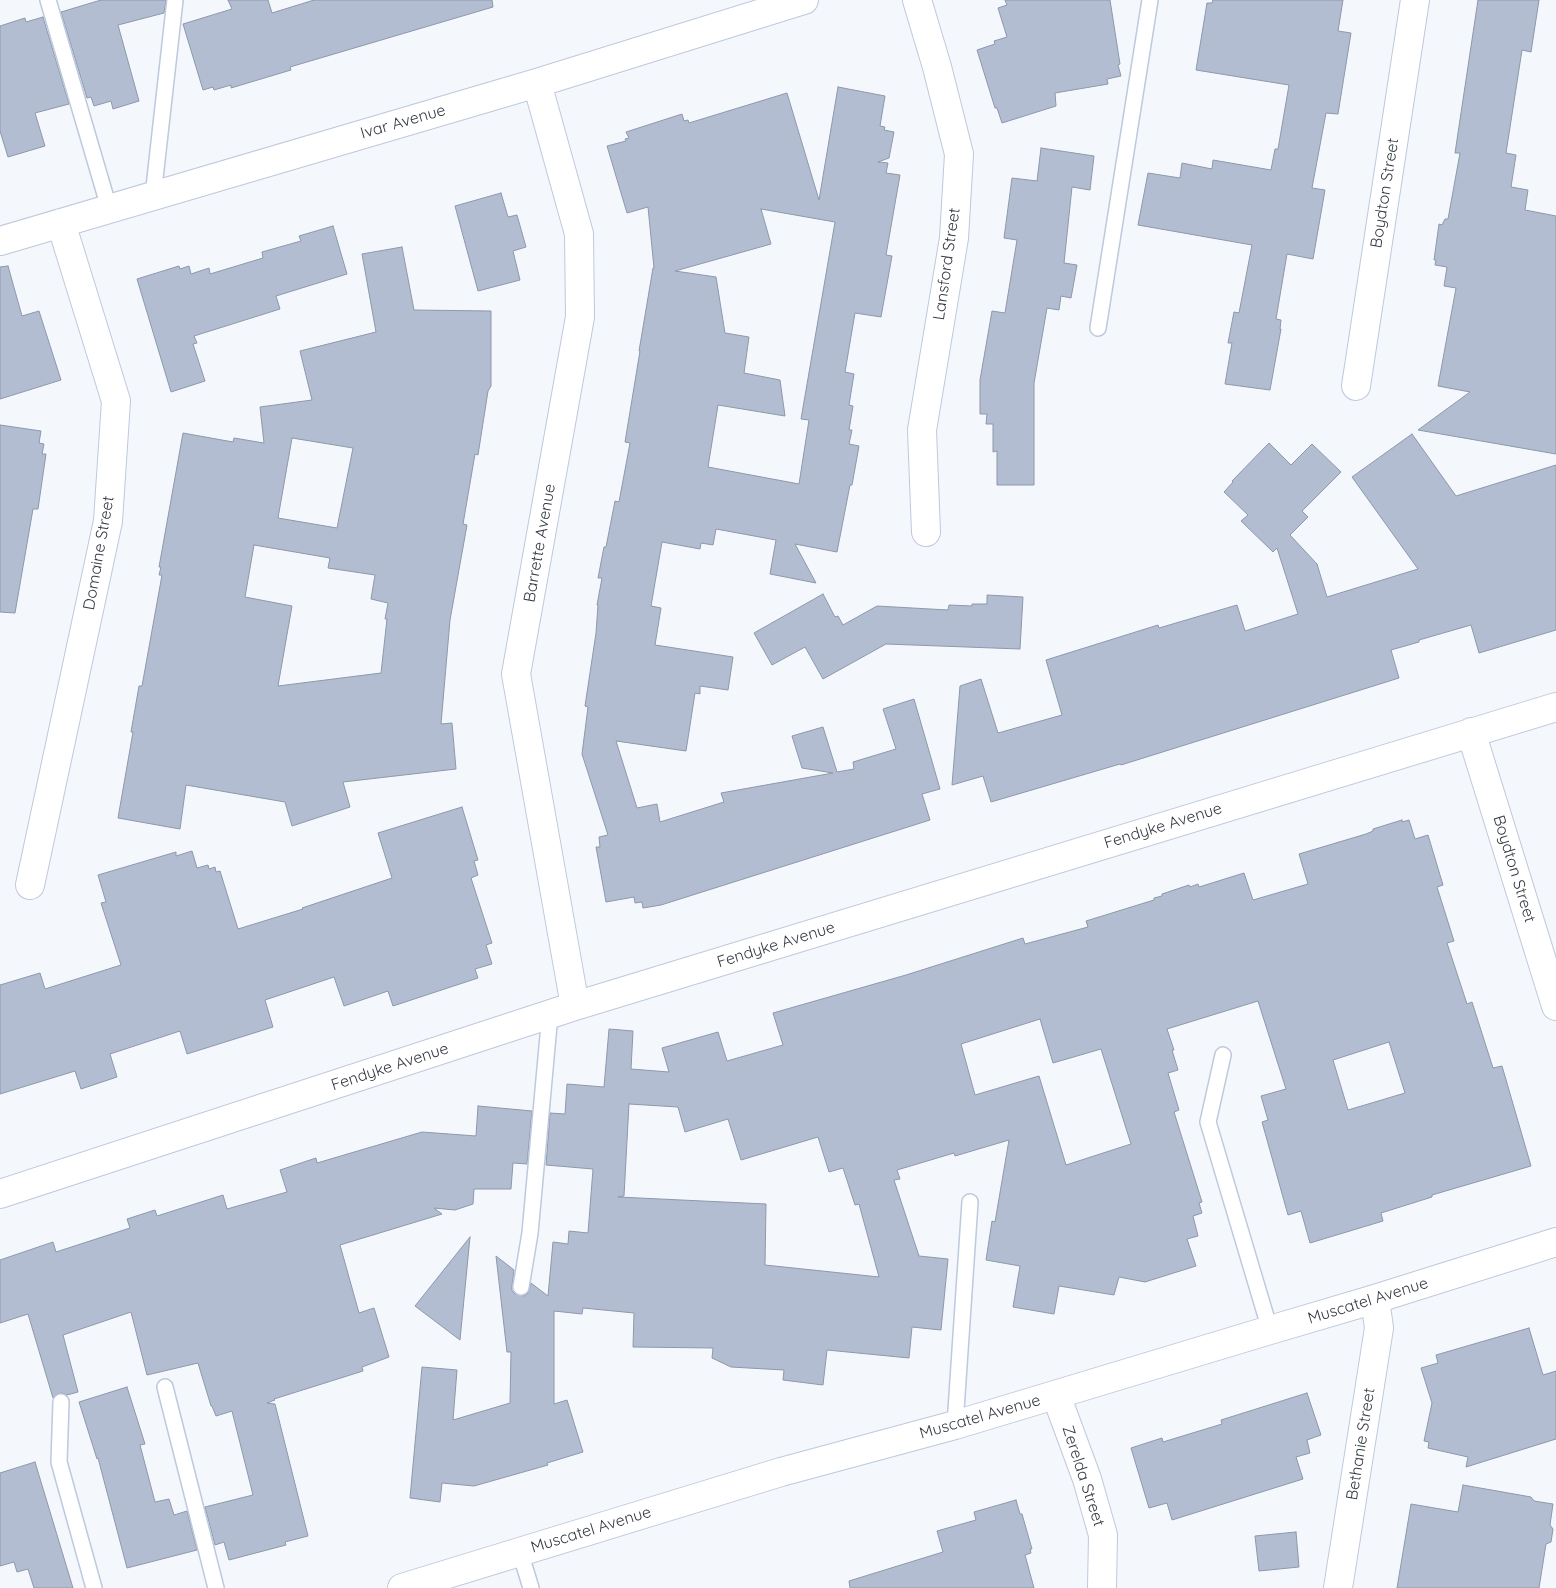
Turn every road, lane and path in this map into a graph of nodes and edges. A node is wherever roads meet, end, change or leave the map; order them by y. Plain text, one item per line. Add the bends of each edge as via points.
1 (48, 0) edge
2 (175, 0) edge
3 (804, 0) edge
4 (917, 0) edge
5 (1150, 0) edge
6 (1415, 0) edge
7 (536, 83) junction
8 (152, 196) junction
9 (109, 208) junction
10 (61, 223) junction
11 (0, 241) edge
12 (1098, 328) dead end
13 (1356, 386) dead end
14 (926, 532) dead end
15 (1556, 707) edge
16 (1471, 732) junction
17 (30, 885) dead end
18 (1556, 1006) edge
19 (563, 1010) junction
20 (1223, 1055) dead end
21 (0, 1194) edge
22 (970, 1202) dead end
23 (1556, 1242) edge
24 (521, 1287) dead end
25 (1375, 1299) junction
26 (1270, 1330) junction
27 (165, 1387) dead end
28 (1056, 1394) junction
29 (61, 1402) dead end
30 (955, 1426) junction
31 (520, 1552) junction
32 (94, 1588) edge
33 (216, 1588) edge
34 (402, 1588) edge
35 (530, 1588) edge
36 (1102, 1588) edge
37 (1338, 1588) edge

1 - 9 lane
2 - 8 lane
3 - 7 street, Ivar Avenue
4 - 14 street, Lansford Street via 959,154 954,238 922,430
5 - 12 lane
6 - 13 street, Boydton Street
7 - 8 street, Ivar Avenue
7 - 19 street, Barrette Avenue via 579,234 580,317 516,674
8 - 9 street, Ivar Avenue
9 - 10 street, Ivar Avenue
10 - 11 street, Ivar Avenue
10 - 17 street, Domaine Street via 116,402 108,521
15 - 16 street, Fendyke Avenue
16 - 18 street, Boydton Street
16 - 19 street, Fendyke Avenue
19 - 21 street, Fendyke Avenue
19 - 24 lane
20 - 26 lane via 1208,1122
22 - 30 lane
23 - 25 street, Muscatel Avenue
25 - 26 street, Muscatel Avenue
25 - 37 street, Bethanie Street via 1380,1328
26 - 28 street, Muscatel Avenue
27 - 33 lane
28 - 30 street, Muscatel Avenue
28 - 36 street, Zerelda Street via 1087,1479 1103,1535
29 - 32 lane via 59,1462
30 - 31 street, Muscatel Avenue via 781,1472
31 - 34 street, Muscatel Avenue
31 - 35 lane

